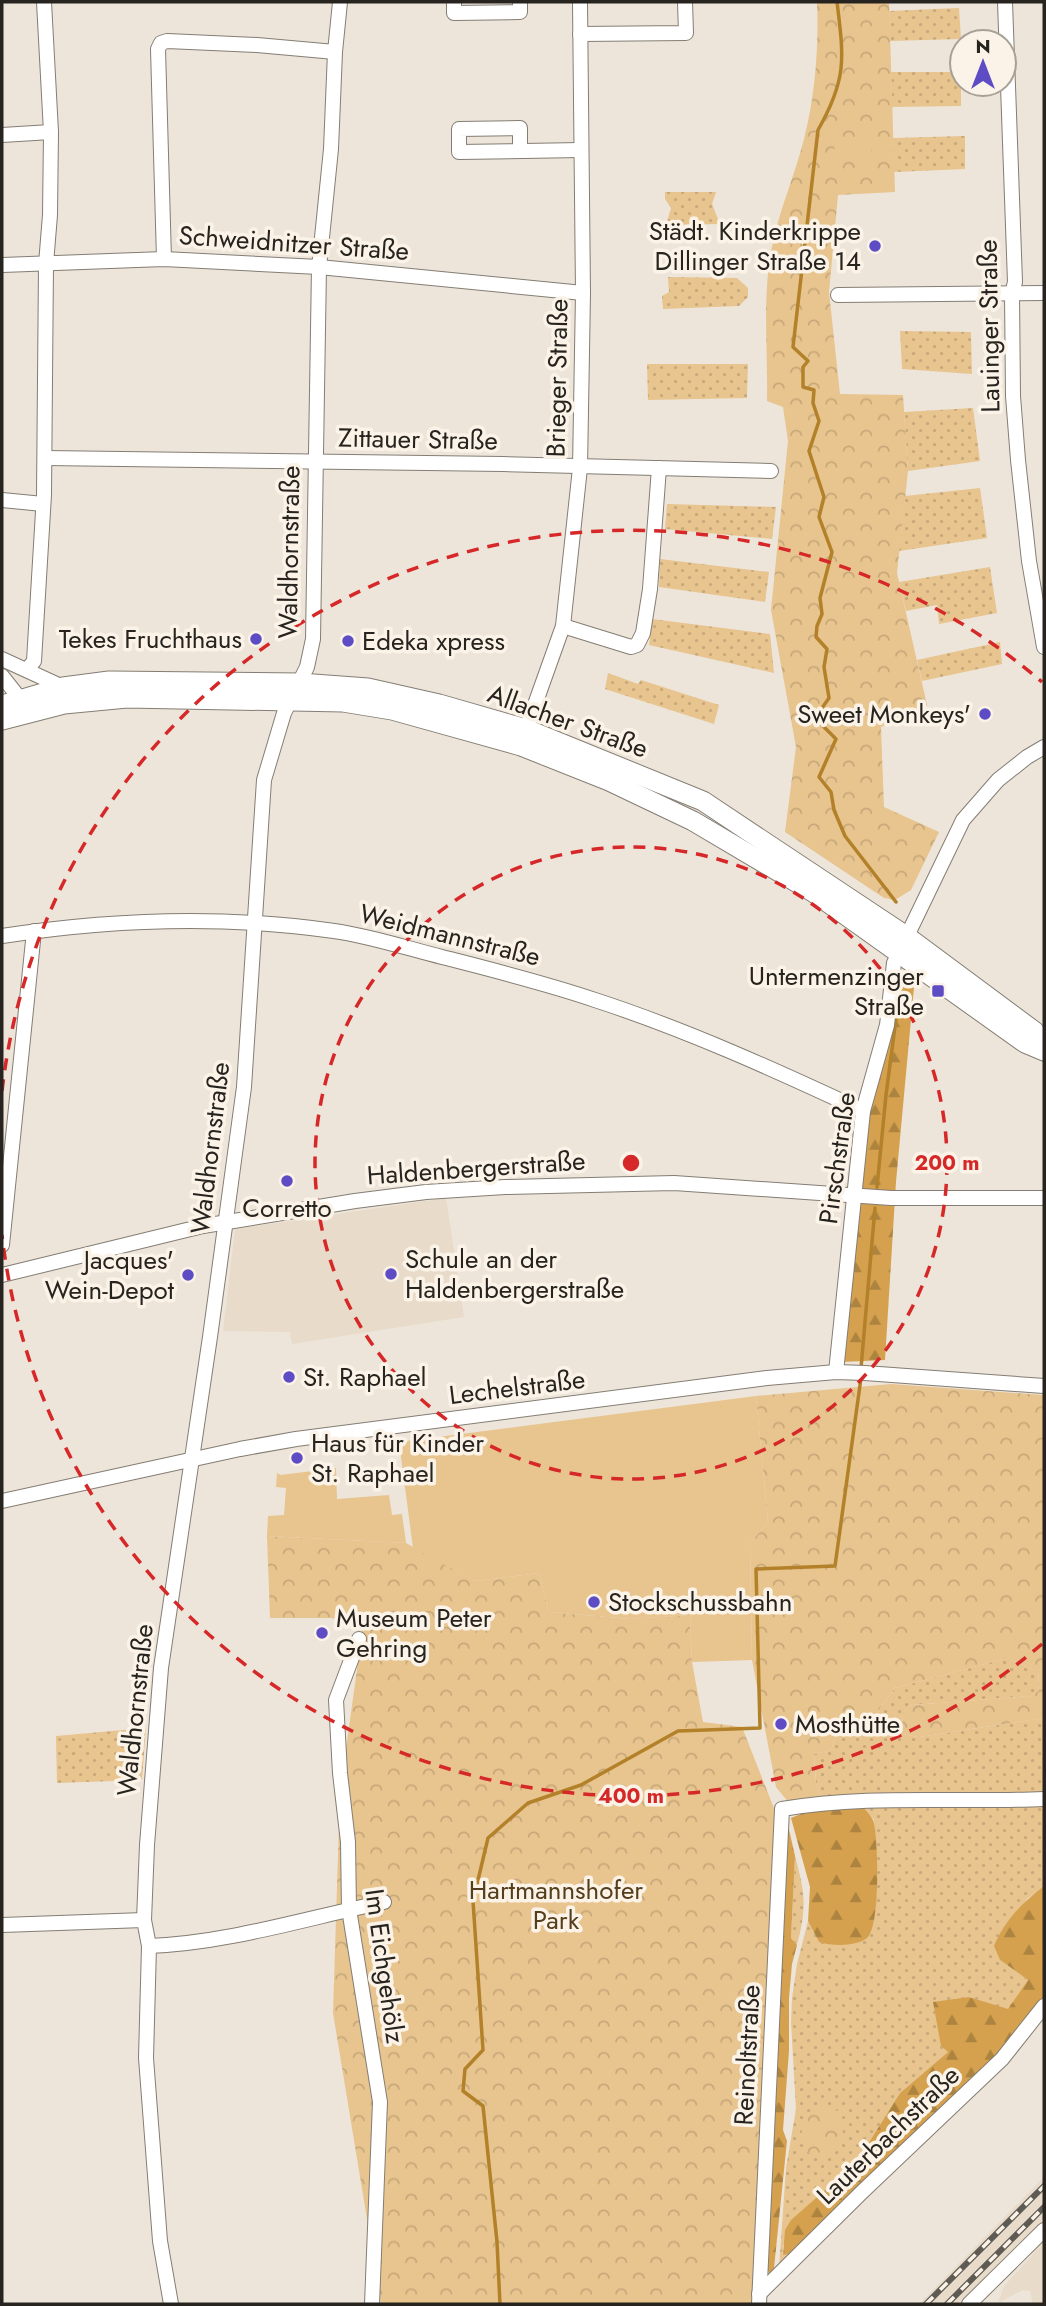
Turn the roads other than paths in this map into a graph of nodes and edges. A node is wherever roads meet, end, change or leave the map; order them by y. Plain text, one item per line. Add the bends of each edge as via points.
1 (44, 2) edge
2 (340, 2) edge
3 (454, 2) edge
4 (520, 2) edge
5 (580, 2) edge
6 (685, 2) edge
7 (1005, 2) edge
8 (580, 34) junction
9 (335, 52) junction
10 (51, 132) junction
11 (2, 135) edge
12 (581, 150) junction
13 (520, 151) dead end
14 (164, 258) junction
15 (46, 264) junction
16 (2, 265) edge
17 (319, 267) junction
18 (583, 293) junction
19 (1044, 293) edge
20 (1012, 294) junction
21 (838, 295) dead end
22 (45, 458) junction
23 (316, 462) junction
24 (580, 468) junction
25 (659, 468) junction
26 (771, 471) dead end
27 (2, 500) edge
28 (43, 504) junction
29 (563, 626) junction
30 (1044, 647) edge
31 (2, 659) edge
32 (27, 670) junction
33 (2, 676) edge
34 (300, 682) junction
35 (64, 696) junction
36 (290, 701) junction
37 (17, 705) edge
38 (2, 720) edge
39 (523, 738) junction
40 (1044, 747) edge
41 (255, 923) junction
42 (34, 931) junction
43 (2, 936) edge
44 (902, 945) junction
45 (1044, 1042) edge
46 (1044, 1051) edge
47 (863, 1111) junction
48 (856, 1195) junction
49 (1044, 1198) edge
50 (226, 1222) junction
51 (2, 1245) edge
52 (3, 1273) edge
53 (836, 1372) junction
54 (1044, 1387) edge
55 (190, 1461) junction
56 (2, 1501) edge
57 (359, 1639) dead end
58 (1044, 1799) edge
59 (384, 1902) dead end
60 (349, 1909) junction
61 (144, 1920) junction
62 (2, 1924) edge
63 (149, 1946) junction
64 (1044, 2006) edge
65 (1044, 2230) edge
66 (759, 2299) edge
67 (171, 2304) edge
68 (372, 2304) edge
69 (970, 2304) edge

1 - 10 street
2 - 9 street, Waldhornstraße
3 - 4 street via 454,13 520,12
5 - 8 street, Brieger Straße
6 - 8 street via 686,33
7 - 20 street, Lauinger Straße
8 - 12 street, Brieger Straße
9 - 14 street via 161,43
9 - 17 street, Waldhornstraße
10 - 11 street
10 - 15 street
12 - 13 street
12 - 18 street, Brieger Straße
14 - 15 street, Schweidnitzer Straße
14 - 17 street, Schweidnitzer Straße
15 - 16 street, Schweidnitzer Straße
15 - 22 street
17 - 18 street, Schweidnitzer Straße
17 - 23 street, Waldhornstraße
18 - 24 street, Brieger Straße
19 - 20 street
20 - 21 street
20 - 30 street, Lauinger Straße via 1018,460
22 - 23 street, Zittauer Straße
22 - 28 street
23 - 24 street, Zittauer Straße
23 - 34 street, Waldhornstraße via 312,653
24 - 25 street, Zittauer Straße
24 - 29 street, Brieger Straße
25 - 26 street, Zittauer Straße
25 - 29 street via 650,589 637,645
27 - 28 street
28 - 32 street via 33,661
29 - 39 street, Brieger Straße
31 - 32 street
32 - 35 street
33 - 37 street
34 - 35 main road, Allacher Straße via 109,681
34 - 36 street, Waldhornstraße
34 - 39 main road, Allacher Straße via 368,688 439,704
35 - 36 main road, Allacher Straße
35 - 37 main road
36 - 39 main road, Allacher Straße via 370,705
36 - 41 street, Waldhornstraße via 266,768
37 - 38 main road
39 - 44 main road, Allacher Straße via 694,821
40 - 44 street via 998,780 963,820
41 - 42 street, Weidmannstraße via 179,919
41 - 47 street, Weidmannstraße via 335,931 594,999 708,1042
41 - 50 street, Waldhornstraße via 244,1087
42 - 43 street, Weidmannstraße
42 - 51 street
44 - 45 main road, Allacher Straße
44 - 46 main road, Allacher Straße via 1025,1043
44 - 47 street, Pirschstraße via 891,973 887,1025
47 - 48 street, Pirschstraße
48 - 49 street, Haldenbergerstraße
48 - 50 street, Haldenbergerstraße via 674,1183 505,1186 367,1199
48 - 53 street, Pirschstraße
50 - 52 street, Haldenbergerstraße
50 - 55 street, Waldhornstraße
53 - 54 street, Lechelstraße
53 - 55 street, Lechelstraße via 296,1439
55 - 56 street, Lechelstraße
55 - 61 street, Waldhornstraße via 161,1668
57 - 60 street, Im Eichgehölz via 336,1700
58 - 66 street, Reinoltstraße via 864,1800 782,1809
59 - 60 street
60 - 63 street
60 - 68 street, Im Eichgehölz via 380,2102
61 - 62 street
61 - 63 street, Waldhornstraße
63 - 67 street, Waldhornstraße via 146,2058 160,2241
64 - 66 street, Lauterbachstraße via 1002,2059 862,2192
65 - 69 street

